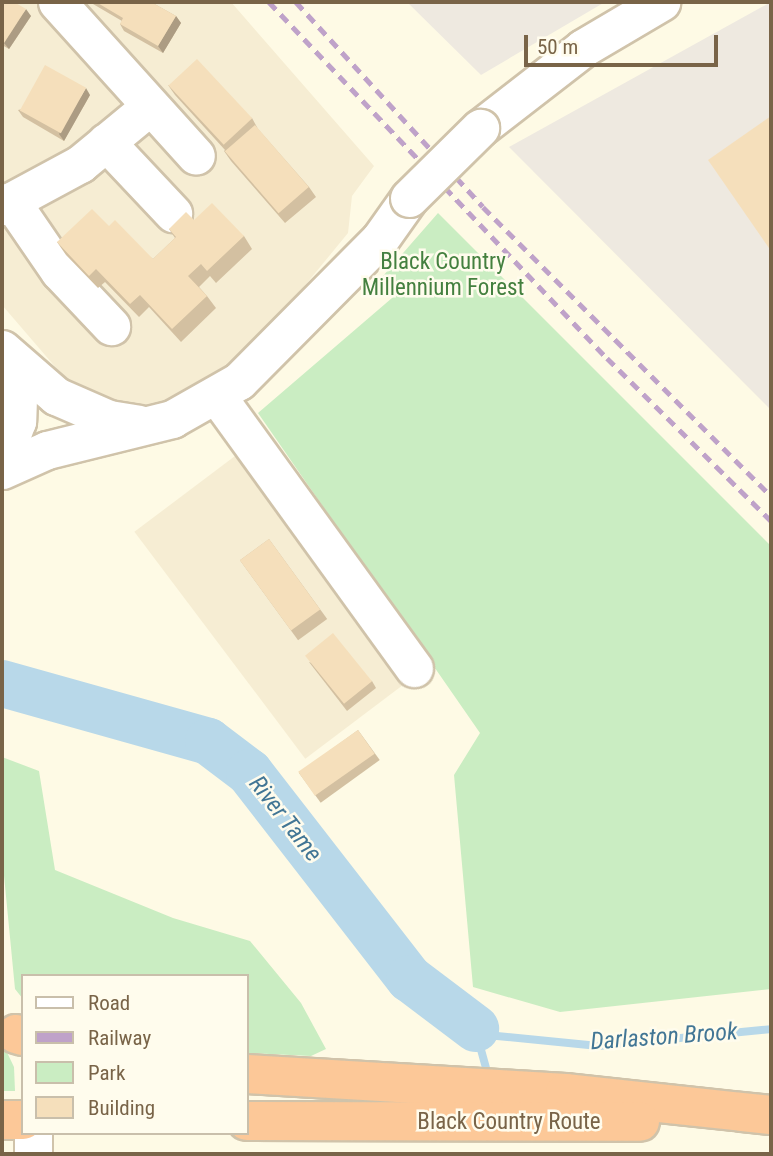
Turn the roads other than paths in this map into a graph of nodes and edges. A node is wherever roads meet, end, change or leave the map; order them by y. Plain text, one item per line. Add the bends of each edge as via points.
1 (57, 2) edge
2 (661, 2) edge
3 (148, 108) junction
4 (106, 142) junction
5 (196, 156) dead end
6 (6, 203) edge
7 (173, 213) dead end
8 (111, 326) dead end
9 (2, 351) edge
10 (217, 396) junction
11 (145, 426) junction
12 (2, 461) edge
13 (2, 470) edge
14 (414, 668) dead end
15 (248, 1074) edge
16 (771, 1115) edge
17 (2, 1120) edge
18 (21, 1120) edge
19 (248, 1121) edge
20 (771, 1123) edge
21 (33, 1135) edge
22 (33, 1154) edge

1 - 3 street
2 - 10 street, bridge via 583,47 480,128 409,198 380,239 262,362
3 - 4 street
3 - 5 street
4 - 6 street via 64,173
4 - 7 street
6 - 8 street
9 - 11 street via 56,396 108,419
9 - 12 street via 18,398 17,421
10 - 11 street via 172,419
10 - 14 street
11 - 13 street via 47,450
15 - 16 highway via 565,1093
17 - 18 highway
19 - 20 highway, Black Country Route
21 - 22 street

